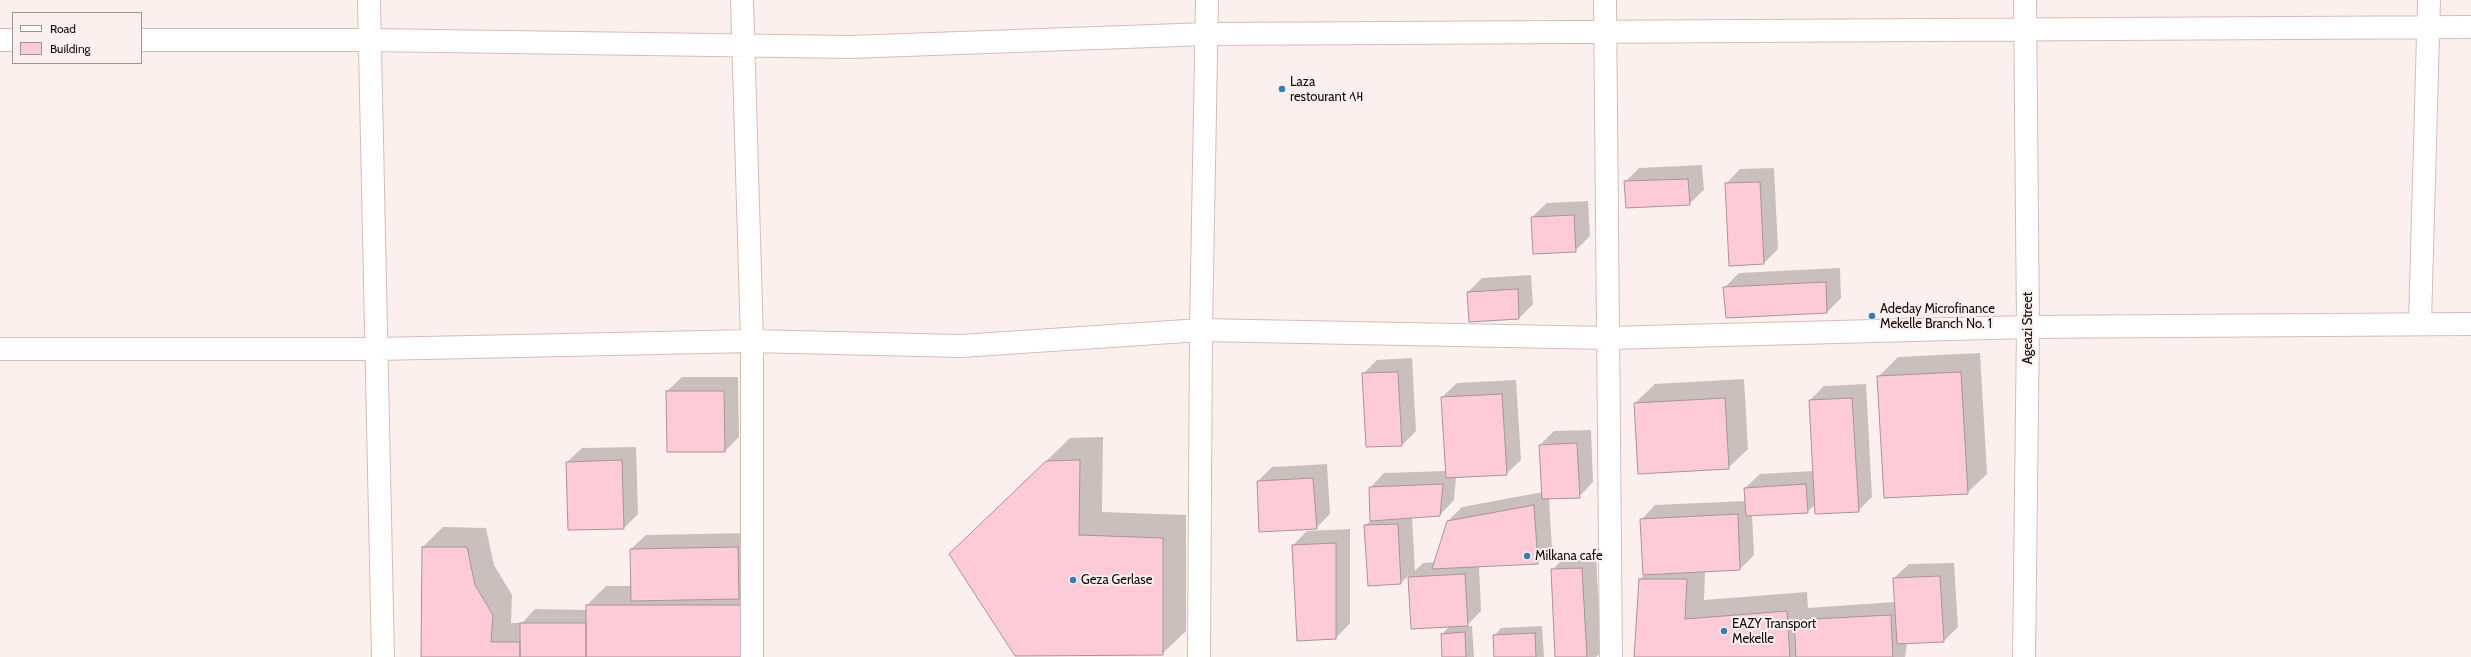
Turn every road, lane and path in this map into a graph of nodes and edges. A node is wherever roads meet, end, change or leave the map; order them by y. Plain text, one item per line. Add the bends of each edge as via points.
1 (369, 0) edge
2 (742, 0) edge
3 (1207, 0) edge
4 (1605, 0) edge
5 (2025, 0) edge
6 (2429, 0) edge
7 (2428, 26) junction
8 (2471, 27) edge
9 (2027, 30) junction
10 (1605, 31) junction
11 (1207, 34) junction
12 (0, 40) edge
13 (12, 40) edge
14 (142, 40) edge
15 (370, 40) junction
16 (742, 47) junction
17 (2420, 323) junction
18 (2471, 324) edge
19 (2028, 327) junction
20 (1200, 330) junction
21 (1608, 338) junction
22 (752, 341) junction
23 (0, 349) edge
24 (377, 349) junction
25 (383, 657) edge
26 (752, 657) edge
27 (1199, 657) edge
28 (1611, 657) edge
29 (2024, 657) edge

1 - 15 street
2 - 16 street
3 - 11 street
4 - 10 street
5 - 9 street, Ageazi Street
6 - 7 street
7 - 8 street
7 - 9 street
7 - 17 street
9 - 10 street
9 - 19 street, Ageazi Street
10 - 11 street
10 - 21 street
11 - 16 street via 858,47
11 - 20 street
12 - 13 street
14 - 15 street
15 - 16 street
15 - 24 street
16 - 22 street
17 - 18 street
17 - 19 street
19 - 21 street
19 - 29 street, Ageazi Street
20 - 21 street
20 - 22 street via 960,346
20 - 27 street
21 - 28 street
22 - 24 street
22 - 26 street
23 - 24 street
24 - 25 street

